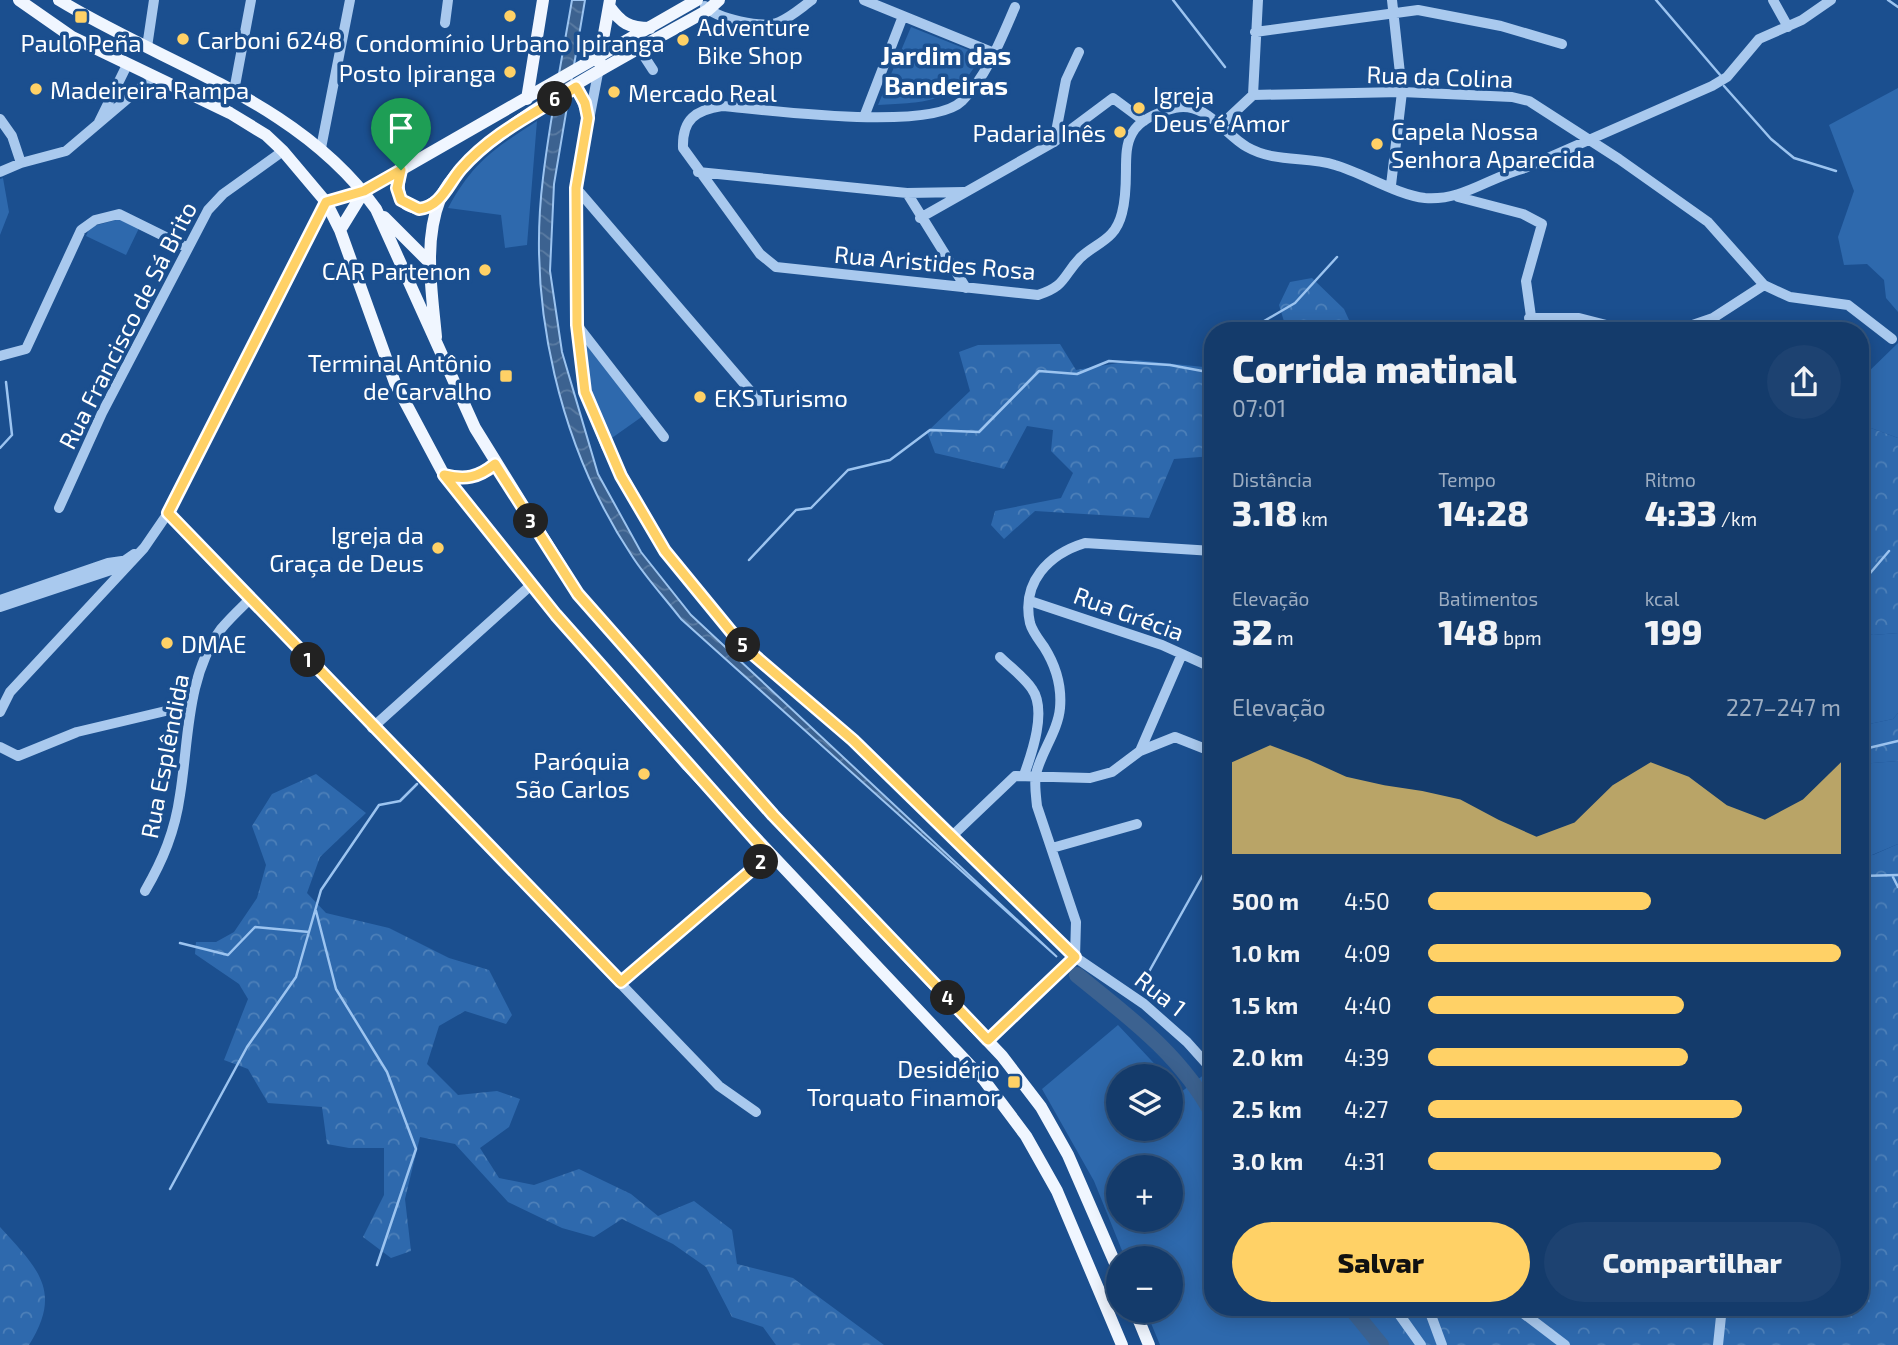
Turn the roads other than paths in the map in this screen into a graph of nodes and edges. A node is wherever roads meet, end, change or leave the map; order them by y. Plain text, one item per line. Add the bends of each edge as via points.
1 (19, 0) edge
2 (59, 0) edge
3 (154, 0) edge
4 (251, 0) edge
5 (350, 0) edge
6 (448, 0) edge
7 (543, 0) edge
8 (719, 0) edge
9 (812, 0) edge
10 (864, 0) edge
11 (1258, 0) edge
12 (1392, 0) edge
13 (1773, 0) edge
14 (1831, 0) edge
15 (609, 3) edge
16 (702, 3) edge
17 (1015, 7) dead end
18 (1394, 12) junction
19 (903, 16) junction
20 (444, 23) dead end
21 (1788, 27) junction
22 (650, 28) junction
23 (1255, 32) junction
24 (1562, 44) dead end
25 (147, 47) junction
26 (640, 50) junction
27 (1079, 52) dead end
28 (994, 53) junction
29 (599, 58) junction
30 (127, 65) junction
31 (653, 70) dead end
32 (598, 73) junction
33 (152, 78) junction
34 (574, 88) junction
35 (234, 91) junction
36 (1402, 92) junction
37 (1253, 95) junction
38 (527, 99) junction
39 (864, 117) junction
40 (588, 118) junction
41 (0, 119) edge
42 (1144, 121) junction
43 (97, 125) junction
44 (1221, 125) junction
45 (1586, 140) junction
46 (1054, 142) junction
47 (321, 148) junction
48 (283, 151) junction
49 (21, 163) junction
50 (401, 170) junction
51 (0, 172) edge
52 (698, 172) junction
53 (1391, 186) junction
54 (576, 188) junction
55 (364, 191) junction
56 (964, 192) junction
57 (907, 193) junction
58 (1458, 197) junction
59 (440, 198) junction
60 (326, 202) junction
61 (376, 209) junction
62 (920, 218) junction
63 (340, 230) junction
64 (186, 247) junction
65 (430, 263) junction
66 (1764, 285) junction
67 (966, 288) junction
68 (1529, 317) junction
69 (1530, 322) edge
70 (1595, 322) edge
71 (1701, 322) edge
72 (577, 325) junction
73 (1892, 340) dead end
74 (437, 348) junction
75 (0, 356) edge
76 (759, 401) dead end
77 (664, 437) dead end
78 (495, 464) junction
79 (444, 475) junction
80 (59, 508) dead end
81 (168, 513) junction
82 (144, 548) junction
83 (1204, 550) edge
84 (122, 561) junction
85 (531, 585) junction
86 (251, 598) junction
87 (0, 600) edge
88 (1030, 601) junction
89 (0, 607) edge
90 (1182, 654) junction
91 (1000, 657) dead end
92 (1204, 664) edge
93 (191, 705) junction
94 (0, 712) edge
95 (372, 728) junction
96 (0, 747) edge
97 (1204, 748) edge
98 (1140, 751) junction
99 (1024, 775) junction
100 (1035, 775) junction
101 (1137, 824) dead end
102 (951, 836) junction
103 (1052, 848) junction
104 (769, 855) junction
105 (145, 891) dead end
106 (1075, 957) junction
107 (621, 982) junction
108 (988, 1040) junction
109 (1204, 1061) edge
110 (756, 1112) dead end
111 (1108, 1246) edge
112 (1400, 1316) edge
113 (1431, 1316) edge
114 (1527, 1316) edge
115 (1721, 1316) edge
116 (1140, 1323) edge
117 (1122, 1345) edge
118 (1149, 1345) edge
119 (1421, 1345) edge
120 (1442, 1345) edge
121 (1565, 1345) edge
122 (1718, 1345) edge

1 - 30 main road via 72,37
2 - 25 main road
3 - 25 street
4 - 35 street
5 - 47 street
6 - 20 street
7 - 38 main road
8 - 16 main road
9 - 16 street via 779,22 760,25
10 - 19 street
11 - 23 street
12 - 18 street
13 - 21 street
14 - 21 street
15 - 22 main road via 620,21 633,28
15 - 29 main road
16 - 22 main road
16 - 26 main road
17 - 28 street
18 - 23 street
18 - 24 street via 1418,10 1501,26
18 - 36 street
19 - 28 street
19 - 39 street
21 - 45 street via 1759,39 1727,77 1712,86
22 - 29 main road
23 - 37 street
25 - 35 main road
26 - 31 street
26 - 32 main road
27 - 46 street via 1066,80
28 - 39 street via 974,86 954,107
29 - 32 main road
29 - 38 main road
30 - 33 main road
30 - 43 street
32 - 34 main road
32 - 40 street, Rua 1
33 - 43 street
33 - 48 main road via 230,113 267,135
34 - 40 street via 585,103
34 - 59 main road via 485,146
35 - 47 main road via 291,124
36 - 37 street, Rua da Colina
36 - 45 street, Rua da Colina via 1529,101
36 - 53 street
37 - 44 street
38 - 50 main road
39 - 52 street, Rua Aristides Rosa via 705,108 683,131 683,148
40 - 54 street, Rua 1
41 - 49 street via 12,136
42 - 44 street via 1177,107 1198,110
42 - 46 street via 1113,98
42 - 67 street, Rua Aristides Rosa via 1130,131 1122,213 1106,243 1080,258 1056,289 1022,296
43 - 49 street via 66,151
44 - 53 street via 1246,146 1271,157 1333,164
45 - 58 street via 1498,175
45 - 66 street, Rua da Colina via 1708,222
46 - 56 street
47 - 55 main road
48 - 60 main road
48 - 64 street, Rua Francisco de Sá Brito via 223,194
49 - 51 street
50 - 55 main road
50 - 59 main road via 397,188 407,205 425,208
52 - 57 street
52 - 67 street, Rua Aristides Rosa via 760,254 776,267
53 - 58 street via 1423,198
54 - 72 street, Rua 1
54 - 76 street
55 - 60 main road
55 - 61 main road
55 - 63 main road
56 - 57 street
56 - 62 street
57 - 62 street
58 - 68 street via 1523,214 1542,225 1526,281
59 - 65 main road
60 - 63 main road
60 - 81 street
61 - 65 main road
61 - 74 main road
62 - 67 street
63 - 79 main road via 395,383
64 - 75 street via 119,214 96,220 82,230 26,349
64 - 80 street, Rua Francisco de Sá Brito
65 - 74 main road
66 - 71 street
66 - 73 street, Rua da Colina via 1790,297 1848,304
68 - 69 street
68 - 70 street
72 - 77 street
72 - 102 street, Rua 1 via 585,392 606,446 665,551 742,645 853,740
74 - 78 main road
78 - 79 main road via 472,478
78 - 108 main road via 578,594 773,815
79 - 85 main road
81 - 82 street
81 - 86 street
82 - 84 street
82 - 94 street via 10,692
83 - 88 street via 1085,543 1066,549 1044,565 1035,578
84 - 87 street
84 - 89 street via 111,570
85 - 95 street
85 - 104 main road
86 - 93 street, Rua Esplêndida via 221,630 203,663
86 - 95 street
88 - 90 street, Rua Grécia
88 - 100 street via 1031,624 1053,661 1060,686 1060,711
90 - 92 street, Rua Grécia
90 - 98 street
91 - 99 street via 1034,690 1038,729
93 - 96 street via 77,732 18,756
93 - 105 street, Rua Esplêndida via 169,847
95 - 107 street
97 - 98 street via 1175,737
98 - 100 street via 1112,772 1090,778
99 - 100 street
99 - 102 street via 1010,779
100 - 103 street via 1037,807
101 - 103 street
102 - 106 street, Rua 1
103 - 106 street via 1076,922
104 - 107 street
104 - 117 main road via 974,1068 1026,1136 1057,1191
106 - 108 street
106 - 109 street, Rua 1 via 1144,1004
107 - 110 street via 719,1086
108 - 111 main road via 1041,1107 1068,1155
112 - 119 street
113 - 120 street
114 - 121 street
115 - 122 street
116 - 118 main road

